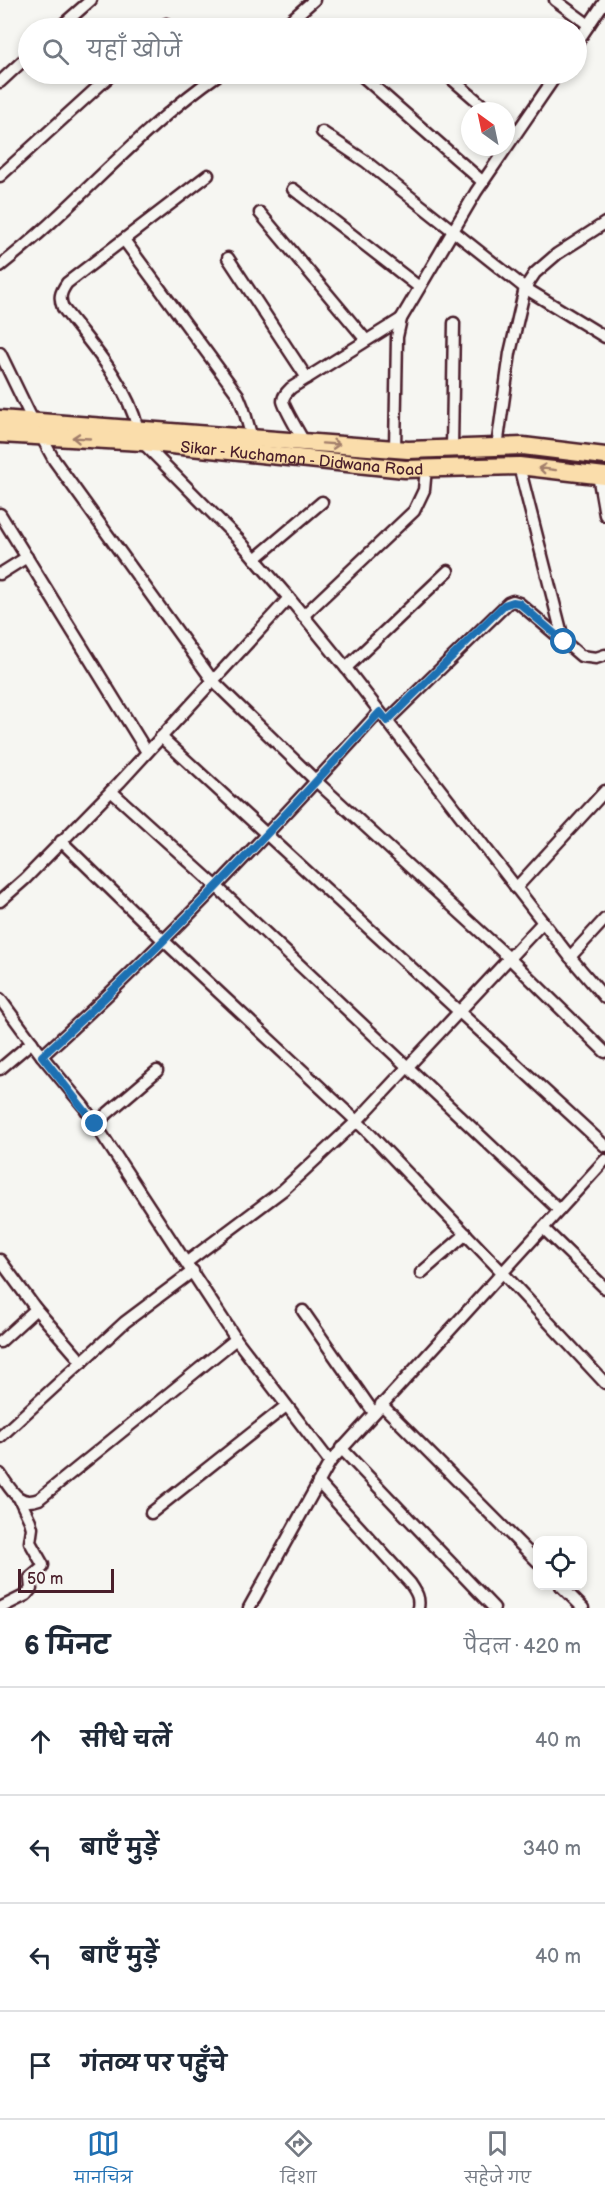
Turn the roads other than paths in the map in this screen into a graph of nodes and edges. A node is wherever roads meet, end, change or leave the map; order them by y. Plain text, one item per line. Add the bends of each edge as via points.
1 (91, 0) edge
2 (314, 0) edge
3 (555, 0) edge
4 (605, 1) edge
5 (70, 18) edge
6 (293, 18) edge
7 (579, 18) edge
8 (589, 25) joint
9 (587, 28) edge
10 (18, 65) edge
11 (0, 82) edge
12 (101, 84) edge
13 (204, 84) edge
14 (371, 84) edge
15 (458, 84) edge
16 (550, 84) edge
17 (479, 102) edge
18 (322, 132) dead end
19 (515, 135) edge
20 (501, 156) edge
21 (208, 175) dead end
22 (0, 176) edge
23 (483, 182) junction
24 (293, 189) dead end
25 (260, 213) dead end
26 (605, 223) edge
27 (453, 230) junction
28 (124, 240) junction
29 (228, 258) dead end
30 (0, 266) edge
31 (419, 286) junction
32 (525, 288) junction
33 (401, 319) junction
34 (454, 324) dead end
35 (605, 337) edge
36 (366, 340) junction
37 (0, 352) edge
38 (307, 378) junction
39 (0, 419) edge
40 (37, 428) junction
41 (0, 434) edge
42 (140, 435) junction
43 (252, 438) junction
44 (304, 442) junction
45 (497, 447) junction
46 (452, 448) junction
47 (395, 449) junction
48 (605, 456) edge
49 (519, 466) junction
50 (426, 468) junction
51 (601, 476) edge
52 (322, 502) dead end
53 (0, 514) edge
54 (605, 515) edge
55 (27, 557) junction
56 (255, 559) junction
57 (448, 571) dead end
58 (0, 574) edge
59 (289, 598) junction
60 (303, 616) junction
61 (564, 642) junction
62 (605, 655) edge
63 (346, 668) junction
64 (213, 681) junction
65 (383, 716) junction
66 (161, 737) junction
67 (147, 752) junction
68 (316, 781) junction
69 (111, 791) junction
70 (605, 791) edge
71 (267, 833) junction
72 (61, 842) junction
73 (0, 885) edge
74 (216, 886) junction
75 (516, 888) junction
76 (3, 898) edge
77 (605, 920) edge
78 (543, 922) junction
79 (164, 941) junction
80 (508, 957) junction
81 (570, 957) junction
82 (605, 998) edge
83 (0, 999) edge
84 (458, 1012) junction
85 (32, 1042) junction
86 (605, 1052) edge
87 (42, 1056) junction
88 (408, 1067) junction
89 (0, 1069) edge
90 (157, 1071) dead end
91 (357, 1121) junction
92 (95, 1124) junction
93 (605, 1146) edge
94 (605, 1160) edge
95 (559, 1210) junction
96 (543, 1228) junction
97 (466, 1234) junction
98 (0, 1260) edge
99 (190, 1266) junction
100 (502, 1272) junction
101 (421, 1273) dead end
102 (605, 1288) edge
103 (36, 1309) junction
104 (303, 1311) dead end
105 (236, 1339) junction
106 (0, 1342) edge
107 (82, 1362) junction
108 (604, 1378) edge
109 (286, 1406) junction
110 (377, 1409) junction
111 (0, 1437) edge
112 (341, 1448) junction
113 (330, 1462) junction
114 (0, 1474) edge
115 (318, 1482) junction
116 (20, 1500) junction
117 (151, 1513) dead end
118 (533, 1558) edge
119 (565, 1590) edge
120 (21, 1604) edge
121 (0, 1608) edge
122 (249, 1608) edge
123 (418, 1608) edge
124 (494, 1608) edge
125 (583, 1608) edge

1 - 5 street
2 - 6 street
3 - 7 street
4 - 8 street
8 - 9 street
10 - 11 street
12 - 22 street
13 - 30 street
14 - 23 street
15 - 17 street
16 - 19 street
18 - 27 street
20 - 23 street
21 - 28 street
23 - 27 street
24 - 31 street
25 - 36 street
26 - 32 street via 557,254
27 - 31 street
27 - 32 street
28 - 42 street via 67,284 60,299 63,309 124,391
28 - 43 street via 238,395
29 - 38 street
31 - 33 street
32 - 35 street
32 - 45 street via 510,352
33 - 36 street
33 - 47 street via 397,337
34 - 46 street
36 - 38 street
37 - 40 street
38 - 44 street via 291,388 283,400
39 - 40 main road, Sikar - Kuchaman - Didwana Road
40 - 41 main road, Sikar - Kuchaman - Didwana Road
40 - 42 main road, Sikar - Kuchaman - Didwana Road
40 - 64 street via 54,460
42 - 43 main road, Sikar - Kuchaman - Didwana Road
42 - 50 main road, Sikar - Kuchaman - Didwana Road via 405,469
42 - 56 street
43 - 44 main road, Sikar - Kuchaman - Didwana Road
44 -> 47 main road, Sikar - Kuchaman - Didwana Road
45 - 46 main road, Sikar - Kuchaman - Didwana Road
45 - 48 main road, Sikar - Kuchaman - Didwana Road via 523,446
46 - 47 main road, Sikar - Kuchaman - Didwana Road
49 - 50 main road, Sikar - Kuchaman - Didwana Road
51 -> 49 main road, Sikar - Kuchaman - Didwana Road
49 - 61 street
50 - 60 street via 424,490 414,511
51 - 54 street
52 - 56 street
53 - 55 street
55 - 58 street
55 - 67 street
56 - 59 street
57 - 63 street
59 - 60 street
59 - 64 street
60 - 63 street
61 - 62 street via 581,656
61 - 65 street via 519,603 508,603
63 - 65 street
64 - 66 street
64 - 68 street
65 - 68 street
65 - 75 street
66 - 67 street
66 - 71 street
67 - 69 street
68 - 71 street
68 - 80 street
69 - 72 street
69 - 74 street
70 - 75 street
71 - 74 street
71 - 84 street
72 - 76 street
72 - 79 street
73 - 76 street
74 - 79 street
74 - 88 street
75 - 78 street
77 - 81 street
78 - 80 street
78 - 81 street
79 - 87 street
79 - 91 street
80 - 84 street
80 - 86 street
81 - 82 street
83 - 85 street
84 - 88 street
84 - 93 street
85 - 87 street
85 - 89 street
87 - 92 street
88 - 91 street
88 - 95 street
90 - 92 street
91 - 97 street
91 - 99 street via 283,1190
92 - 99 street
94 - 95 street
95 - 96 street
96 - 100 street
96 - 102 street
97 - 100 street
97 - 101 street
98 - 103 street
99 - 105 street
99 - 107 street
100 - 108 street
100 - 110 street
103 - 106 street
103 - 107 street
104 - 110 street
105 - 109 street
105 - 116 street via 39,1499 29,1503
107 - 111 street
109 - 113 street
109 - 117 street
110 - 112 street
110 - 118 street
112 - 113 street
112 - 124 street
113 - 115 street
114 - 116 street
115 - 122 street
115 - 123 street via 410,1583 417,1593
116 - 120 street via 32,1528 30,1542 43,1565 30,1578 30,1592
119 - 125 street
120 - 121 street

